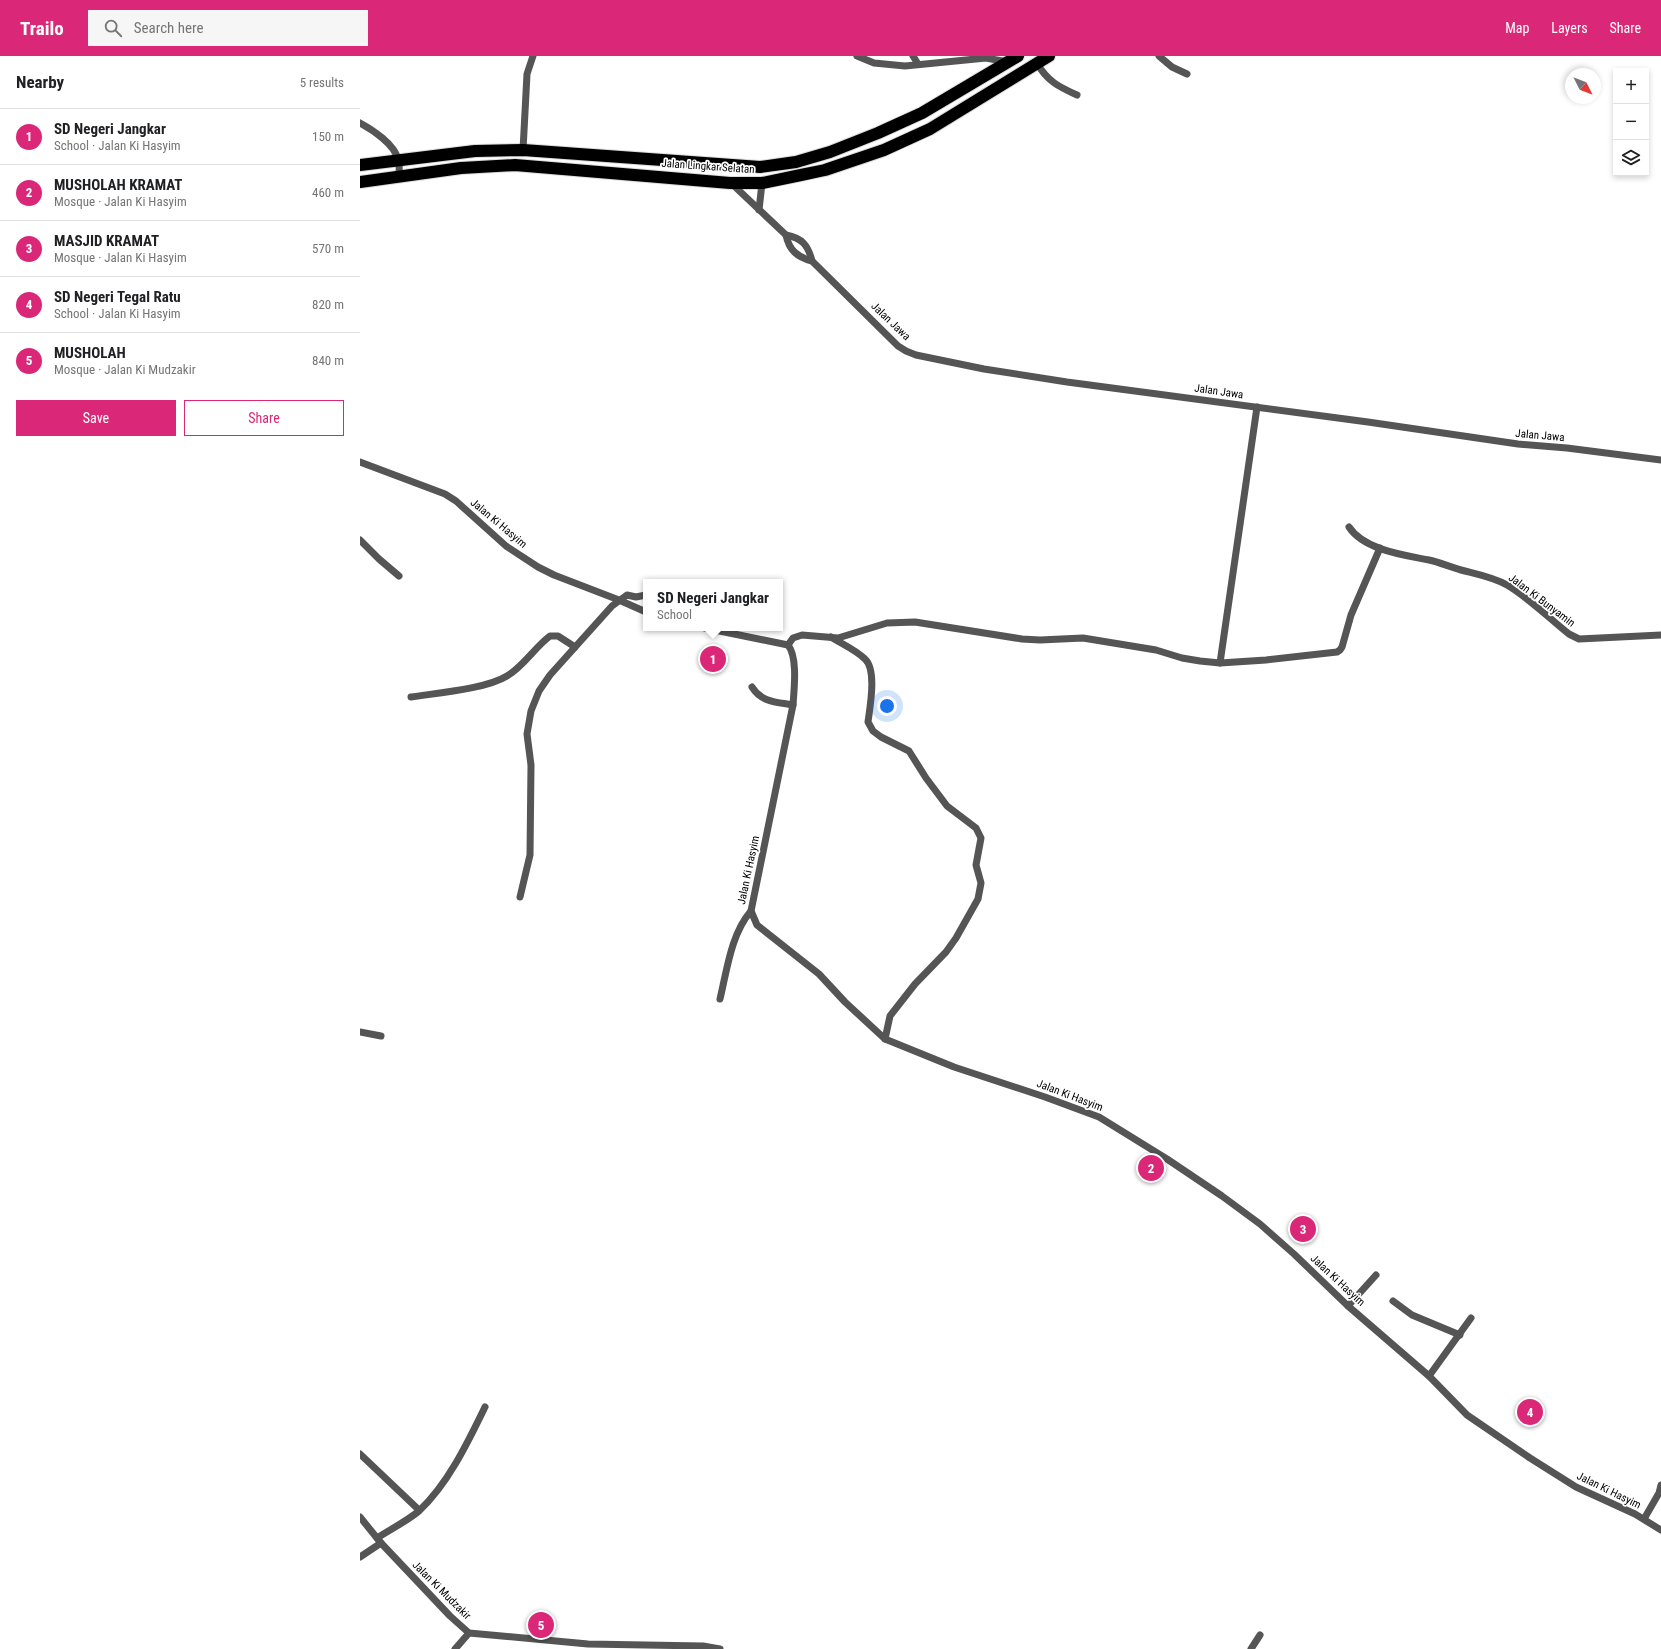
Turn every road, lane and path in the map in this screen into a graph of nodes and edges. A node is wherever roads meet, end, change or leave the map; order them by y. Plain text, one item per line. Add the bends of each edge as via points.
1 (533, 56) edge
2 (857, 56) edge
3 (912, 56) edge
4 (1049, 56) edge
5 (1159, 56) edge
6 (986, 57) edge
7 (1013, 59) edge
8 (1037, 63) junction
9 (918, 64) junction
10 (1187, 74) dead end
11 (1077, 95) dead end
12 (360, 123) edge
13 (523, 150) junction
14 (399, 160) junction
15 (796, 162) junction
16 (360, 165) edge
17 (801, 175) junction
18 (399, 178) junction
19 (360, 182) edge
20 (730, 183) junction
21 (762, 183) junction
22 (759, 210) junction
23 (786, 235) junction
24 (812, 261) junction
25 (1257, 407) junction
26 (1661, 460) edge
27 (360, 462) edge
28 (1350, 527) dead end
29 (360, 540) edge
30 (1380, 548) junction
31 (399, 576) dead end
32 (643, 596) edge
33 (619, 600) junction
34 (643, 611) edge
35 (736, 631) edge
36 (1661, 635) edge
37 (831, 637) junction
38 (788, 645) junction
39 (575, 647) junction
40 (1220, 663) junction
41 (752, 687) dead end
42 (411, 697) dead end
43 (793, 705) junction
44 (520, 897) dead end
45 (751, 911) junction
46 (720, 999) dead end
47 (360, 1032) edge
48 (381, 1036) dead end
49 (885, 1039) junction
50 (1376, 1275) dead end
51 (1393, 1301) dead end
52 (1348, 1306) junction
53 (1472, 1318) dead end
54 (1460, 1336) junction
55 (1429, 1376) junction
56 (485, 1407) dead end
57 (360, 1454) edge
58 (1661, 1485) edge
59 (419, 1510) junction
60 (360, 1517) edge
61 (1644, 1519) junction
62 (1661, 1530) edge
63 (379, 1540) junction
64 (360, 1557) edge
65 (470, 1633) junction
66 (1260, 1635) dead end
67 (455, 1649) edge
68 (720, 1649) edge
69 (1251, 1649) edge

1 - 13 street via 527,74
2 - 9 street via 887,64
3 - 9 street
4 - 8 highway, Jalan Lingkar Selatan
5 - 10 street via 1172,67
6 - 7 street
6 - 9 street
7 - 15 highway, Jalan Lingkar Selatan via 922,113 830,152
8 - 11 street via 1047,78
8 - 17 highway, Jalan Lingkar Selatan via 930,129 884,150 825,170
12 - 14 street via 392,148
13 - 14 highway, Jalan Lingkar Selatan via 475,151
13 - 15 highway, Jalan Lingkar Selatan via 760,167
14 - 16 highway, Jalan Lingkar Selatan
14 - 18 street
15 - 17 highway
17 - 21 highway, Jalan Lingkar Selatan
18 - 19 highway, Jalan Lingkar Selatan
18 - 20 highway, Jalan Lingkar Selatan via 461,168 516,165
20 - 21 highway, Jalan Lingkar Selatan
20 - 22 street, Jalan Jawa
21 - 22 street
22 - 23 street, Jalan Jawa
23 - 24 street, Jalan Jawa via 788,246 803,258
23 - 24 street, Jalan Jawa via 803,242
24 - 25 street, Jalan Jawa via 898,346 916,355 1067,382
25 - 26 street, Jalan Jawa via 1518,444
25 - 40 street
27 - 33 street, Jalan Ki Hasyim via 445,494 506,546 538,567
28 - 30 street, Jalan Ki Bunyamin via 1359,538
29 - 31 street
30 - 36 street, Jalan Ki Bunyamin via 1501,582 1579,639
30 - 40 street via 1340,650
32 - 33 street via 627,595
33 - 34 street, Jalan Ki Hasyim
33 - 39 street
35 - 38 street
37 - 38 street via 802,635 793,638
37 - 40 street via 845,636 887,623 915,622 1022,639 1083,638
37 - 49 street via 860,655 869,664 873,686 869,727 881,737 909,751 947,806 976,828 981,838 976,865 981,883 978,899 946,952 890,1016
38 - 43 street, Jalan Ki Hasyim via 793,655
39 - 42 street via 558,636 550,636 502,679 457,690
39 - 44 street via 544,682 528,721 526,734 530,764 530,855
41 - 43 street via 763,699
43 - 45 street, Jalan Ki Hasyim
45 - 46 street via 735,940
45 - 49 street, Jalan Ki Hasyim via 756,925 819,974
47 - 48 street
49 - 52 street, Jalan Ki Hasyim via 954,1067 1099,1117 1222,1196 1260,1224
50 - 52 street
51 - 54 street via 1412,1315
52 - 55 street, Jalan Ki Hasyim
53 - 54 street
54 - 55 street
55 - 61 street, Jalan Ki Hasyim via 1467,1415 1530,1458 1580,1490
56 - 59 street via 454,1467
57 - 59 street
58 - 61 street
59 - 63 street
60 - 63 street, Jalan Ki Mudzakir
61 - 62 street, Jalan Ki Hasyim
63 - 64 street
63 - 65 street, Jalan Ki Mudzakir via 450,1616
65 - 67 street
65 - 68 street, Jalan Ki Mudzakir via 588,1644 703,1646
66 - 69 street

